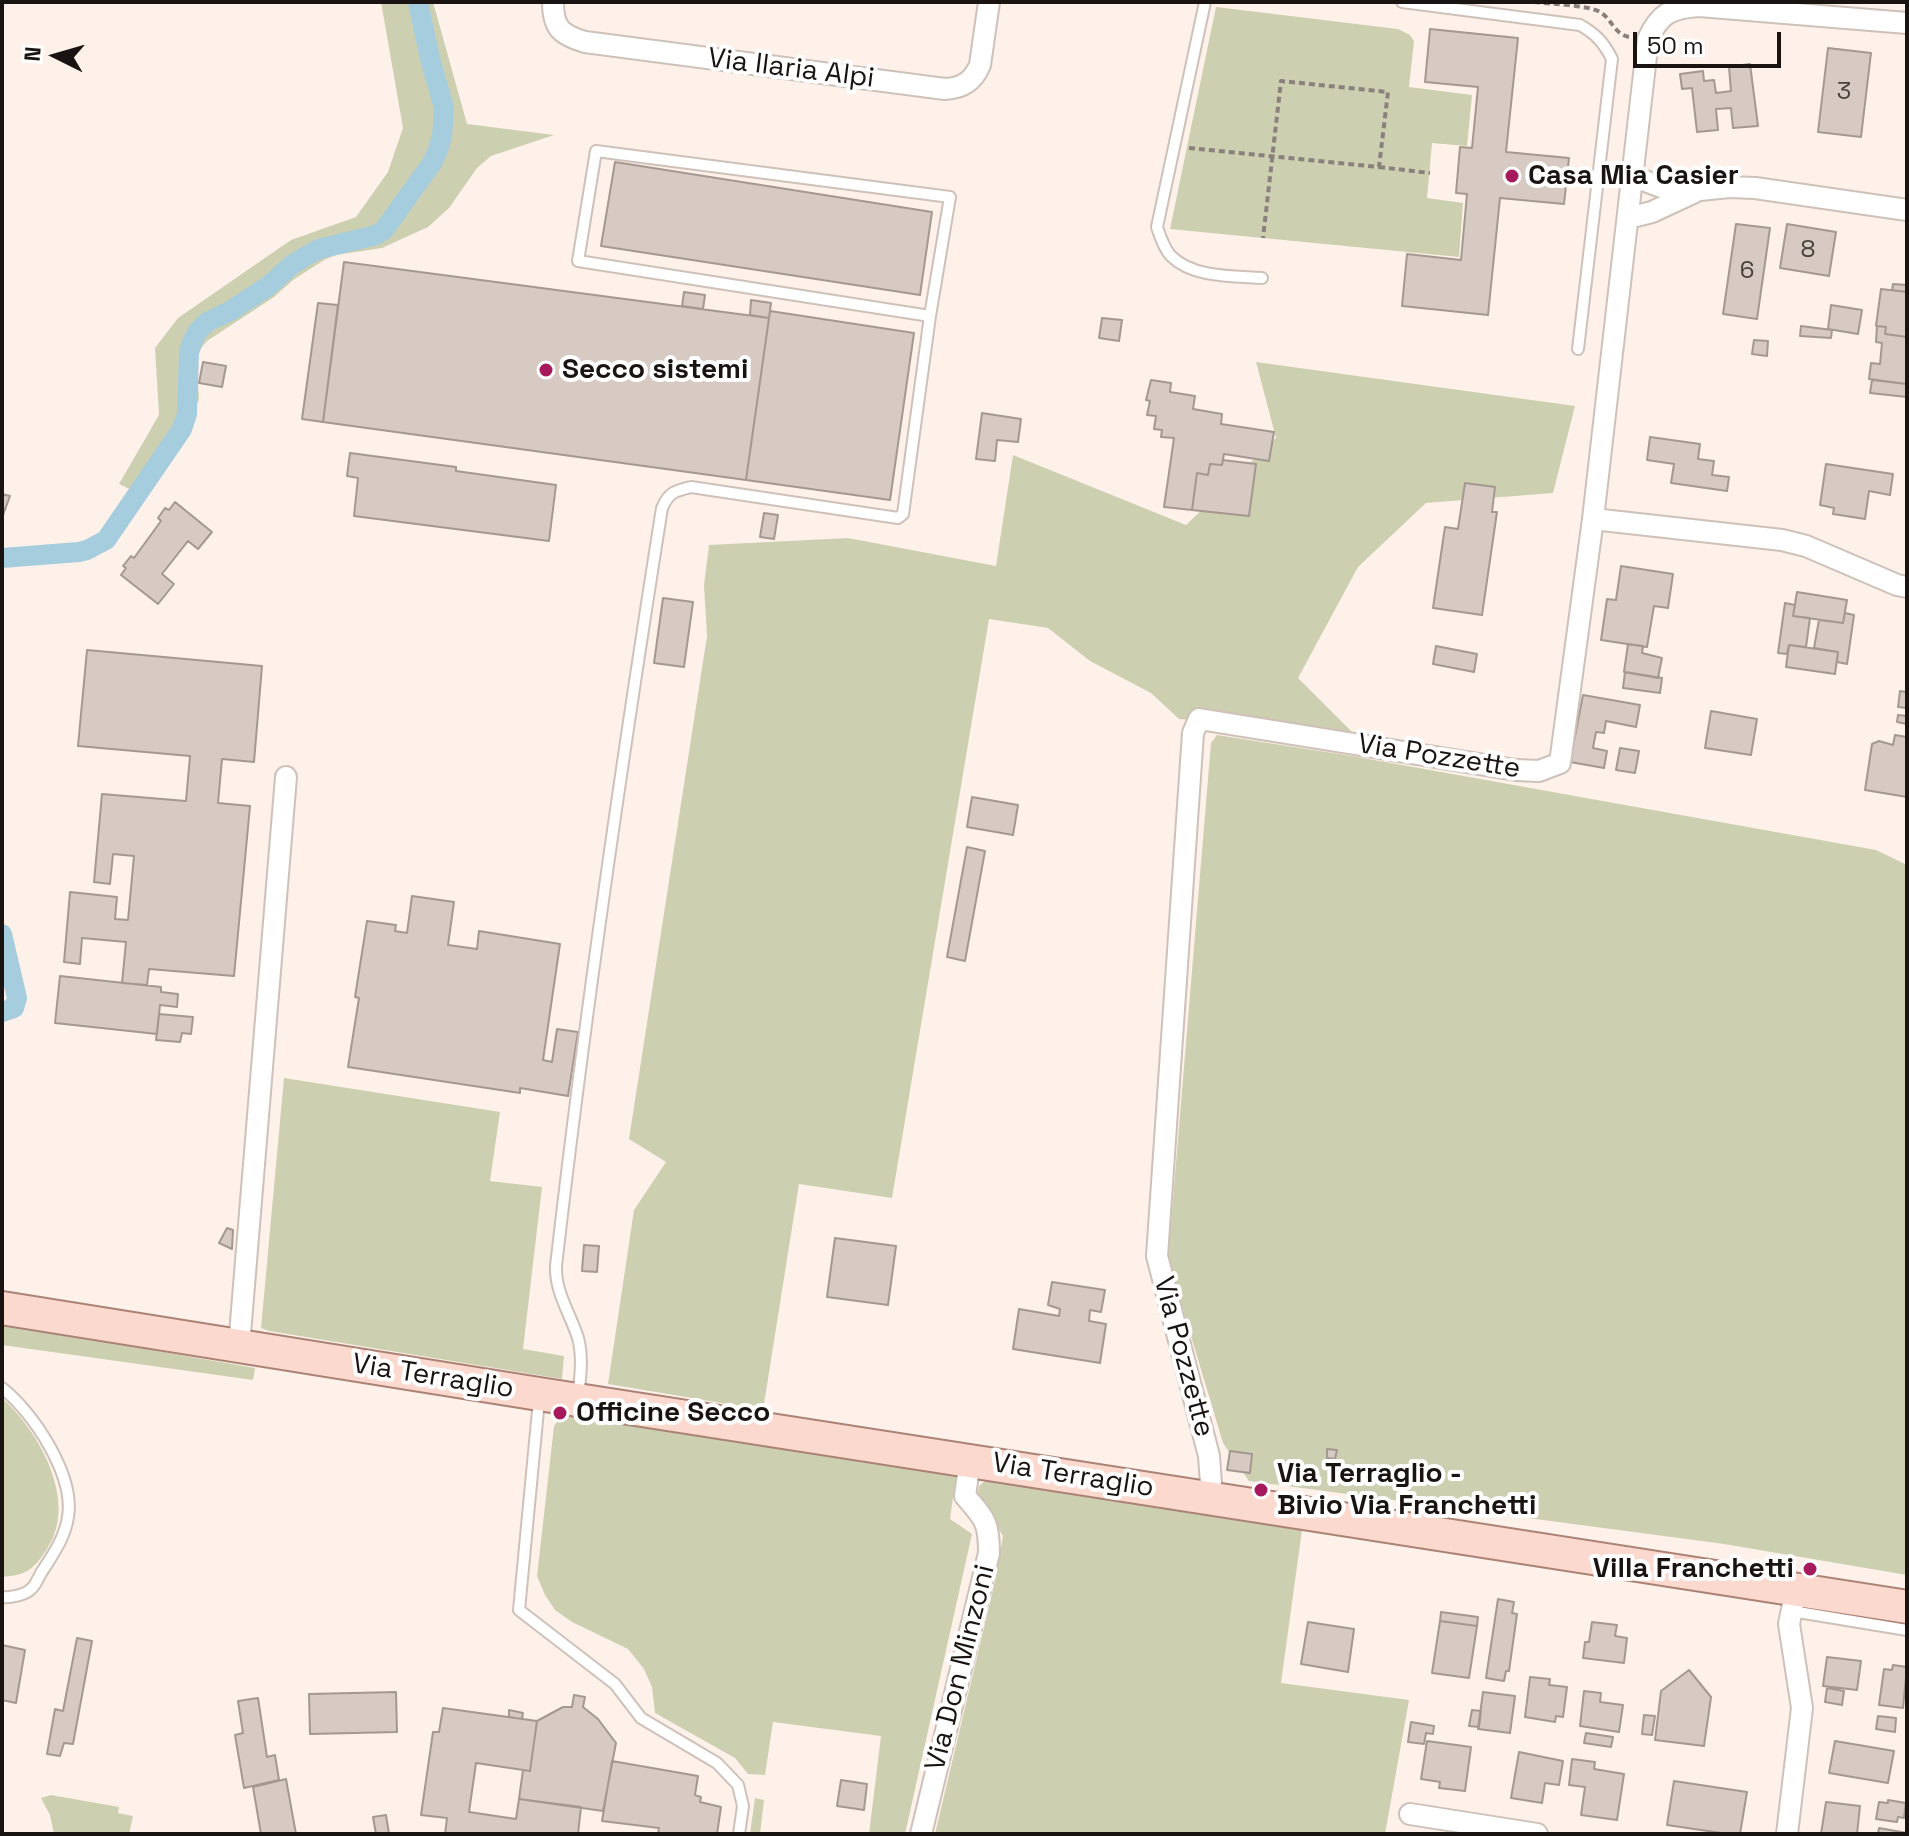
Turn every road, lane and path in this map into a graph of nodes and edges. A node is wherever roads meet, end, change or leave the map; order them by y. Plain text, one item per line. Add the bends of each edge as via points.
1 (553, 2) edge
2 (989, 2) edge
3 (1205, 2) edge
4 (1402, 2) edge
5 (1907, 23) edge
6 (1174, 147) junction
7 (1272, 157) junction
8 (1379, 167) junction
9 (1430, 173) dead end
10 (1632, 176) junction
11 (1699, 190) junction
12 (1907, 210) edge
13 (1628, 218) junction
14 (1263, 238) dead end
15 (1262, 278) dead end
16 (930, 316) junction
17 (1578, 349) dead end
18 (1593, 519) junction
19 (1907, 587) edge
20 (286, 777) dead end
21 (2, 1308) edge
22 (239, 1346) junction
23 (2, 1388) edge
24 (539, 1394) junction
25 (577, 1400) junction
26 (970, 1460) junction
27 (1212, 1498) junction
28 (2, 1597) edge
29 (1794, 1600) junction
30 (1907, 1607) edge
31 (1907, 1630) edge
32 (1410, 1814) dead end
33 (739, 1834) edge
34 (921, 1834) edge
35 (1537, 1834) edge
36 (1787, 1834) edge

1 - 2 street, Via Ilaria Alpi via 558,27 585,42 945,89 961,87 977,72
3 - 6 lane
4 - 17 lane via 1580,25 1595,33 1612,59
5 - 10 street, Via Pozzette via 1699,6 1671,11 1660,18 1648,39
6 - 7 path
6 - 15 lane via 1157,227 1169,255 1189,268
7 - 8 path
7 - 8 path via 1281,81 1388,92
7 - 14 path
8 - 9 path
10 - 11 street via 1669,190
10 - 13 street, Via Pozzette
11 - 12 street via 1755,188
11 - 13 street
13 - 18 street, Via Pozzette
16 - 16 lane via 578,261 596,151 950,197
16 - 25 lane via 903,514 898,518 691,487 667,496 662,508 616,798 556,1266 558,1287 578,1339
18 - 19 street via 1782,540
18 - 27 street, Via Pozzette via 1560,763 1539,771 1516,770 1199,719 1193,733 1157,1256 1209,1456
20 - 22 street
21 - 22 main road, Via Terraglio
22 - 24 main road, Via Terraglio
23 - 28 lane via 26,1411 49,1447 66,1482 69,1517 60,1543 31,1589
24 - 25 main road, Via Terraglio
24 - 33 lane via 519,1610 615,1684 641,1718 717,1763 738,1785 743,1806
25 - 26 main road, Via Terraglio
26 - 27 main road, Via Terraglio
26 - 34 street, Via Don Minzoni via 965,1496 984,1518 989,1553
27 - 29 main road, Via Terraglio
29 - 30 main road, Via Terraglio
29 - 31 lane
29 - 36 street via 1789,1624 1802,1708
32 - 35 street

